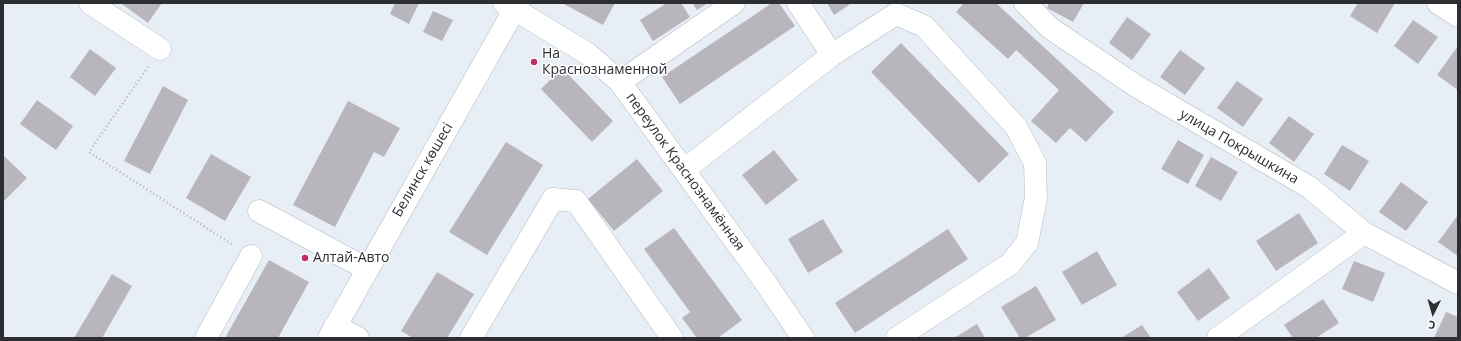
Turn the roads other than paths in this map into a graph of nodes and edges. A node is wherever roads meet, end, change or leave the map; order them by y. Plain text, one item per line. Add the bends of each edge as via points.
1 (90, 3) edge
2 (734, 3) edge
3 (798, 3) edge
4 (1025, 3) edge
5 (1438, 3) edge
6 (512, 5) edge
7 (1458, 16) edge
8 (160, 49) road end
9 (832, 55) junction
10 (620, 82) junction
11 (684, 170) junction
12 (259, 211) dead end
13 (1364, 233) junction
14 (251, 256) road end
15 (367, 269) junction
16 (1458, 283) edge
17 (332, 332) edge
18 (206, 338) edge
19 (358, 338) edge
20 (472, 338) edge
21 (672, 338) edge
22 (803, 338) edge
23 (897, 338) edge
24 (1218, 338) edge

1 - 8 street
2 - 10 street
3 - 9 street
4 - 13 street, улица Покрышкина via 1050,28 1136,86 1310,187
5 - 7 street
6 - 10 street, переулок Краснознамённая via 588,54
6 - 15 street, Белинск көшесі
9 - 11 street
9 - 23 street via 896,14 924,26 1016,127 1035,163 1036,198 1027,243 1010,264
10 - 11 street, переулок Краснознамённая
11 - 22 street, переулок Краснознамённая
12 - 15 street
13 - 16 street, улица Покрышкина
13 - 24 street
14 - 18 street
15 - 17 street, Белинск көшесі
17 - 19 street
20 - 21 street via 553,199 576,201

